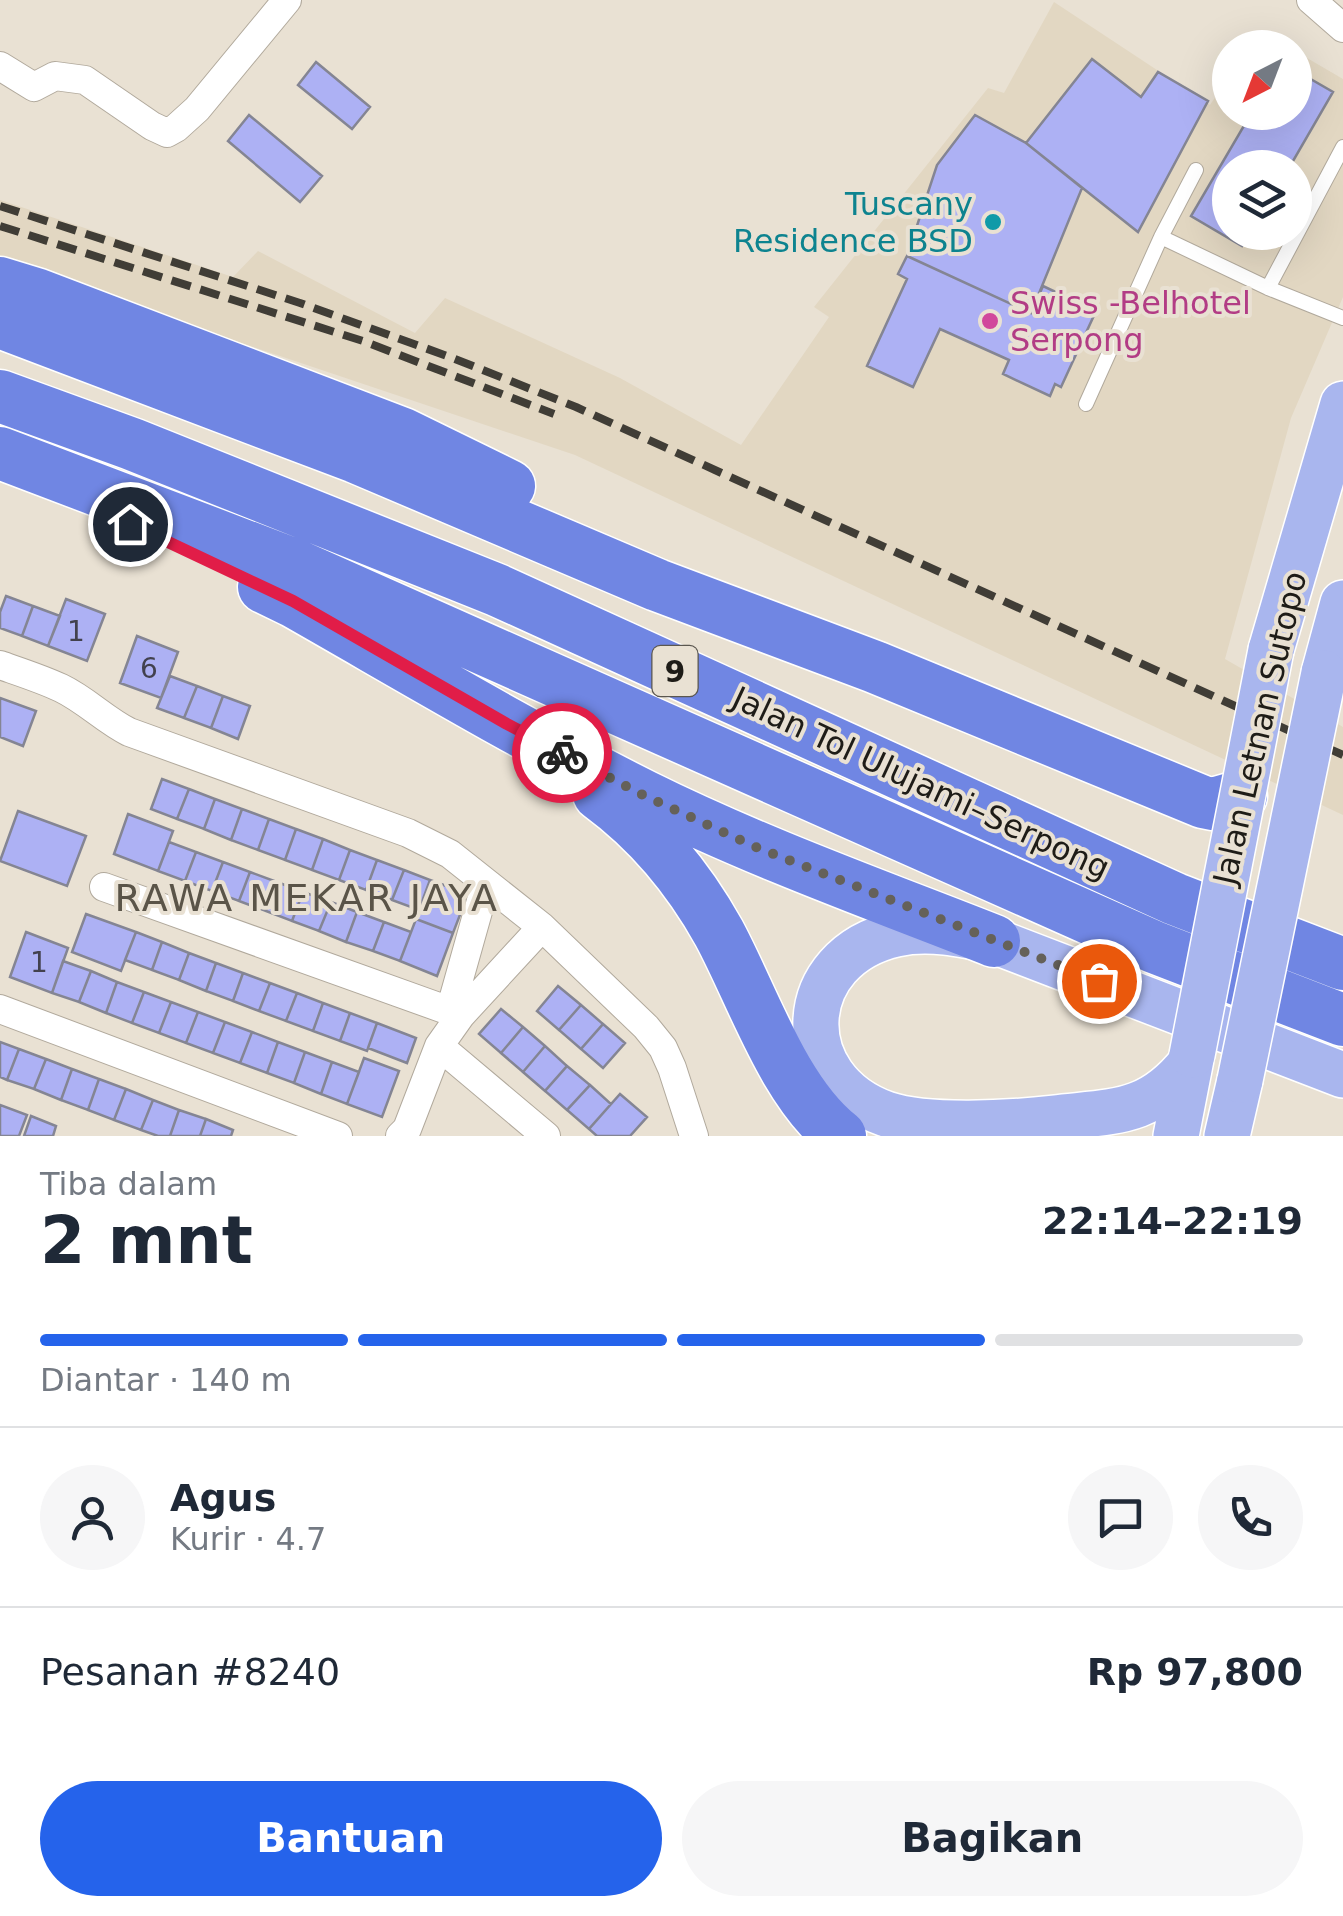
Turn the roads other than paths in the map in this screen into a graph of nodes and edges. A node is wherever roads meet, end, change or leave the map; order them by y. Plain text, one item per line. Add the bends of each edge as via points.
1 (287, 0) edge
2 (1311, 0) edge
3 (1343, 28) edge
4 (0, 66) edge
5 (1343, 147) edge
6 (1196, 170) dead end
7 (1161, 237) junction
8 (0, 283) edge
9 (1268, 288) junction
10 (1343, 318) edge
11 (11, 337) edge
12 (0, 396) edge
13 (1086, 404) dead end
14 (1343, 404) edge
15 (0, 453) edge
16 (0, 462) edge
17 (498, 590) junction
18 (1343, 604) edge
19 (0, 665) edge
20 (876, 667) junction
21 (507, 724) junction
22 (1241, 796) junction
23 (486, 883) junction
24 (104, 887) dead end
25 (542, 926) junction
26 (994, 941) junction
27 (1343, 964) edge
28 (0, 1009) edge
29 (456, 1014) junction
30 (1343, 1020) edge
31 (439, 1046) junction
32 (1191, 1060) junction
33 (1343, 1075) edge
34 (1239, 1084) junction
35 (338, 1136) edge
36 (400, 1136) edge
37 (546, 1136) edge
38 (694, 1136) edge
39 (840, 1136) edge
40 (1176, 1136) edge
41 (1227, 1136) edge
42 (1252, 1136) edge

1 - 4 street via 197,109 167,133 85,80 55,76 34,87
2 - 3 street
5 - 9 lane
6 - 7 lane
7 - 9 lane
7 - 13 lane
8 - 20 highway via 403,434
9 - 10 lane
11 - 17 highway
11 - 20 highway via 356,458 657,585
12 - 17 highway, Jalan Tol Ulujami–Serpong / 9
14 - 22 main road, Jalan Letnan Sutopo, bridge via 1271,650
15 - 30 highway, Jalan Tol Ulujami–Serpong / 9 via 295,566 1154,947
16 - 21 highway via 293,601
17 - 27 highway, Jalan Tol Ulujami–Serpong / 9 via 1175,900
18 - 34 main road, Jalan Letnan Sutopo, bridge
19 - 23 street via 61,688 129,732 408,833
20 - 22 highway via 1202,802
21 - 26 highway via 758,848
21 - 39 highway via 627,814 670,860 717,930 794,1081
22 - 32 main road, Jalan Letnan Sutopo, bridge
23 - 25 street
23 - 29 street
24 - 29 street
25 - 29 street
25 - 38 street via 663,1048
26 - 32 main road via 916,932 883,938 852,954 823,988 816,1008 818,1046 838,1084 868,1106 911,1120 1033,1120 1145,1103
26 - 33 main road
28 - 35 street
29 - 31 street
31 - 36 street
31 - 37 street
32 - 40 main road, Jalan Letnan Sutopo
34 - 41 main road, Jalan Letnan Sutopo
34 - 42 main road

